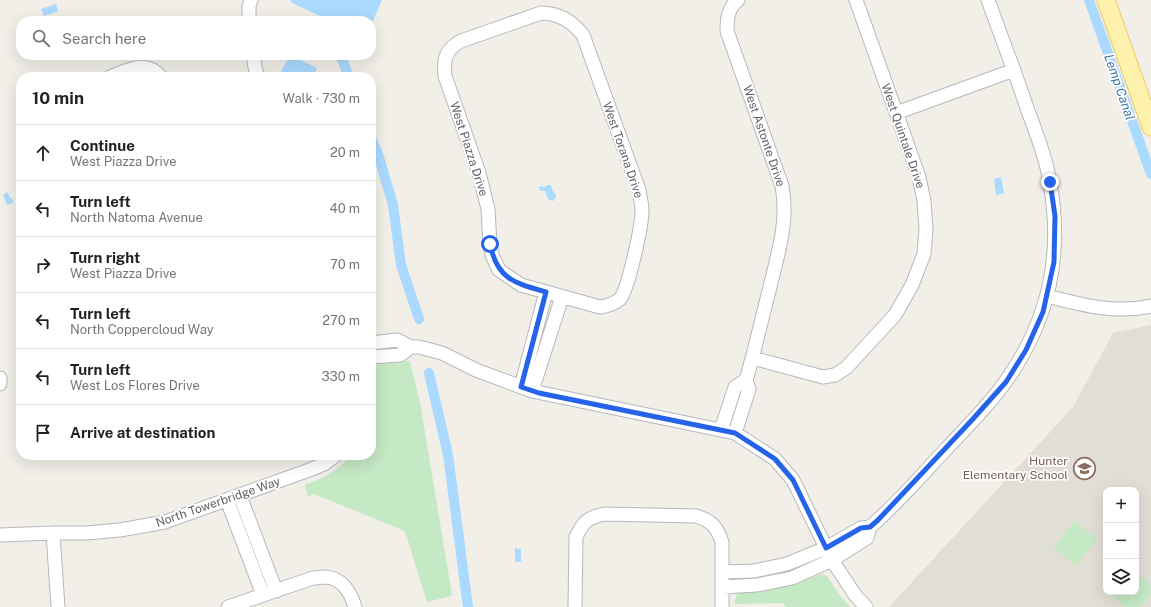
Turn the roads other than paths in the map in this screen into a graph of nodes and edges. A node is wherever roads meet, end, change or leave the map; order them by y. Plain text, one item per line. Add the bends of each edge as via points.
1 (250, 0) edge
2 (738, 0) edge
3 (856, 0) edge
4 (988, 0) edge
5 (1106, 0) edge
6 (249, 16) edge
7 (448, 52) joint
8 (254, 60) edge
9 (1014, 70) junction
10 (124, 72) edge
11 (157, 72) edge
12 (256, 72) edge
13 (896, 113) junction
14 (1151, 127) edge
15 (546, 292) junction
16 (1047, 296) junction
17 (562, 297) junction
18 (1151, 306) edge
19 (376, 342) edge
20 (411, 347) junction
21 (376, 357) edge
22 (752, 358) junction
23 (0, 378) edge
24 (746, 380) junction
25 (0, 384) edge
26 (526, 389) junction
27 (721, 430) junction
28 (735, 433) junction
29 (329, 460) edge
30 (240, 496) junction
31 (227, 500) junction
32 (870, 527) junction
33 (53, 533) junction
34 (0, 535) edge
35 (826, 548) junction
36 (832, 560) junction
37 (722, 572) junction
38 (722, 587) junction
39 (276, 591) junction
40 (263, 595) junction
41 (58, 607) edge
42 (228, 607) edge
43 (355, 607) edge
44 (575, 607) edge
45 (722, 607) edge
46 (866, 607) edge

1 - 6 street
2 - 22 street, West Astonte Drive via 729,11 727,31 782,186 785,202 781,240
3 - 13 street, West Quintale Drive
4 - 9 street
5 - 14 main road
7 - 15 street, West Piazza Drive via 444,63 444,76 479,173 488,209 491,250 499,270 521,285
7 - 17 street, West Torana Drive via 461,41 541,13 552,13 570,22 585,40 639,190 641,225 625,292 614,304 600,307
8 - 12 street
9 - 13 street
9 - 16 street via 1042,148 1055,216 1054,262
10 - 11 street via 143,67
13 - 22 street, West Quintale Drive via 919,177 926,229 924,254 909,291 895,315 846,368 835,375 823,377
15 - 17 street
15 - 26 street
16 - 18 street via 1108,309 1134,310
16 - 32 street via 1043,312 1026,350 1006,382 932,464
17 - 26 street
19 - 20 street via 396,340
20 - 21 street via 400,355
20 - 26 street via 442,353 476,370
22 - 24 street, West Astonte Drive
23 - 25 street
24 - 27 street, West Astonte Drive via 735,387
24 - 28 street, West Astonte Drive via 749,389
26 - 27 street
27 - 28 street
28 - 35 street via 775,459 793,480
29 - 30 street, North Towerbridge Way
30 - 31 street, North Towerbridge Way
30 - 39 street
31 - 33 street, North Towerbridge Way via 165,522 120,530
31 - 40 street
32 - 35 street via 861,528
32 - 36 street via 867,538
33 - 34 street, North Towerbridge Way
33 - 41 street
35 - 36 street
35 - 37 street via 780,565 754,571
36 - 38 street via 792,578 757,585
36 - 46 street via 855,596
37 - 38 street
37 - 44 street via 722,542 714,525 706,519 696,516 594,516 584,523 576,537
38 - 45 street
39 - 40 street
39 - 43 street via 313,578 327,577 339,582 348,590
40 - 42 street

